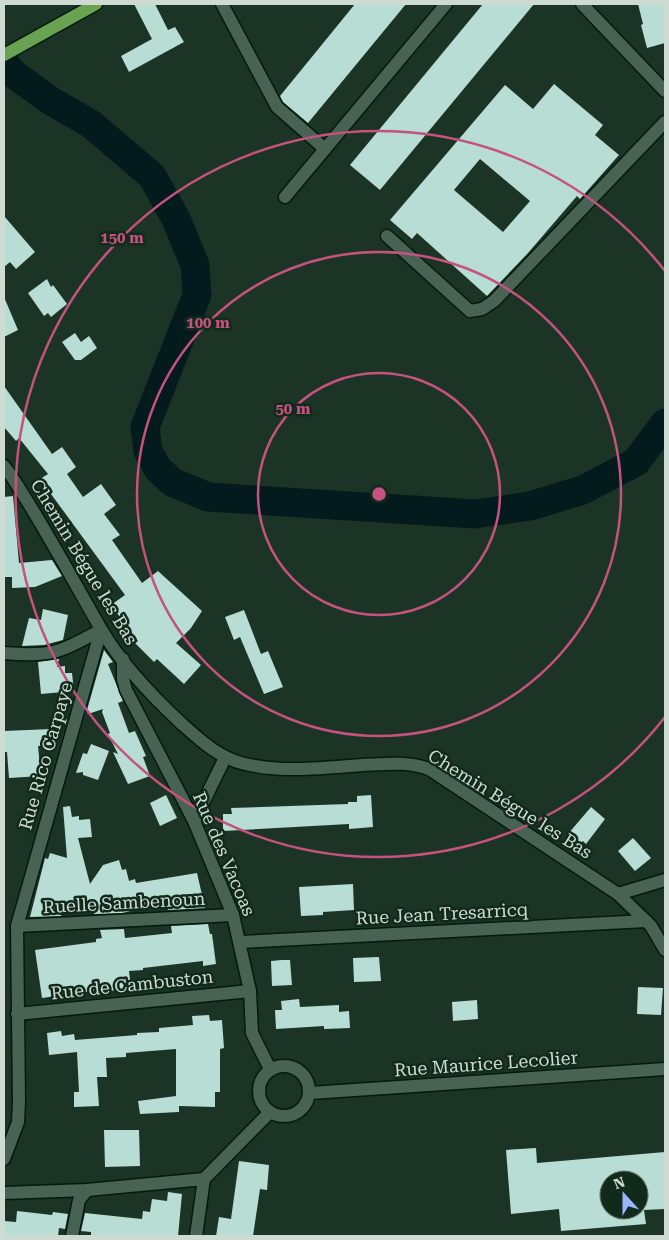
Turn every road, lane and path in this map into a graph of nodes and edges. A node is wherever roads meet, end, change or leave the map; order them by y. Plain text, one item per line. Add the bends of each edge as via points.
1 (96, 4) edge
2 (222, 4) edge
3 (446, 4) edge
4 (582, 4) edge
5 (4, 55) edge
6 (665, 91) edge
7 (665, 122) edge
8 (325, 149) junction
9 (285, 197) dead end
10 (387, 236) dead end
11 (4, 466) edge
12 (101, 630) junction
13 (4, 653) edge
14 (123, 660) junction
15 (225, 758) junction
16 (194, 821) junction
17 (665, 880) edge
18 (618, 894) junction
19 (233, 914) junction
20 (646, 921) junction
21 (16, 926) junction
22 (240, 942) junction
23 (665, 950) edge
24 (250, 990) junction
25 (17, 1014) junction
26 (270, 1069) junction
27 (665, 1069) edge
28 (310, 1093) junction
29 (270, 1112) junction
30 (4, 1159) edge
31 (204, 1180) junction
32 (87, 1190) junction
33 (4, 1193) edge
34 (72, 1236) edge
35 (196, 1236) edge

1 - 5 main road
2 - 8 street via 277,108
3 - 8 street
4 - 6 street
7 - 10 street via 494,301 482,309 470,311
8 - 9 street
11 - 12 street, Chemin Bégue les Bas via 44,528
12 - 13 street via 49,655
12 - 14 street, Chemin Bégue les Bas
12 - 21 street, Rue Rico Carpaye
14 - 15 street, Chemin Bégue les Bas via 166,710
14 - 16 street, Rue des Vacoas via 126,690
15 - 16 street
15 - 18 street, Chemin Bégue les Bas via 246,764 306,769 414,764 429,769
16 - 19 street, Rue des Vacoas
17 - 18 street
18 - 20 street, Chemin Bégue les Bas
19 - 21 street, Ruelle Sambenoun
19 - 22 street, Rue des Vacoas
20 - 22 street, Rue Jean Tresarricq
20 - 23 street, Chemin Bégue les Bas
21 - 25 street, Rue Rico Carpaye
22 - 24 street, Rue des Vacoas
24 - 25 street, Rue de Cambuston
24 - 26 street, Rue des Vacoas via 252,1033
25 - 30 street, Rue Rico Carpaye via 18,1122
26 - 28 street via 286,1066 296,1069 303,1074
26 - 29 street via 259,1088 263,1106
27 - 28 street, Rue Maurice Lecolier
28 - 29 street via 307,1103 290,1116
29 - 31 street
31 - 32 street
31 - 35 street
32 - 33 street
32 - 34 street via 79,1200

